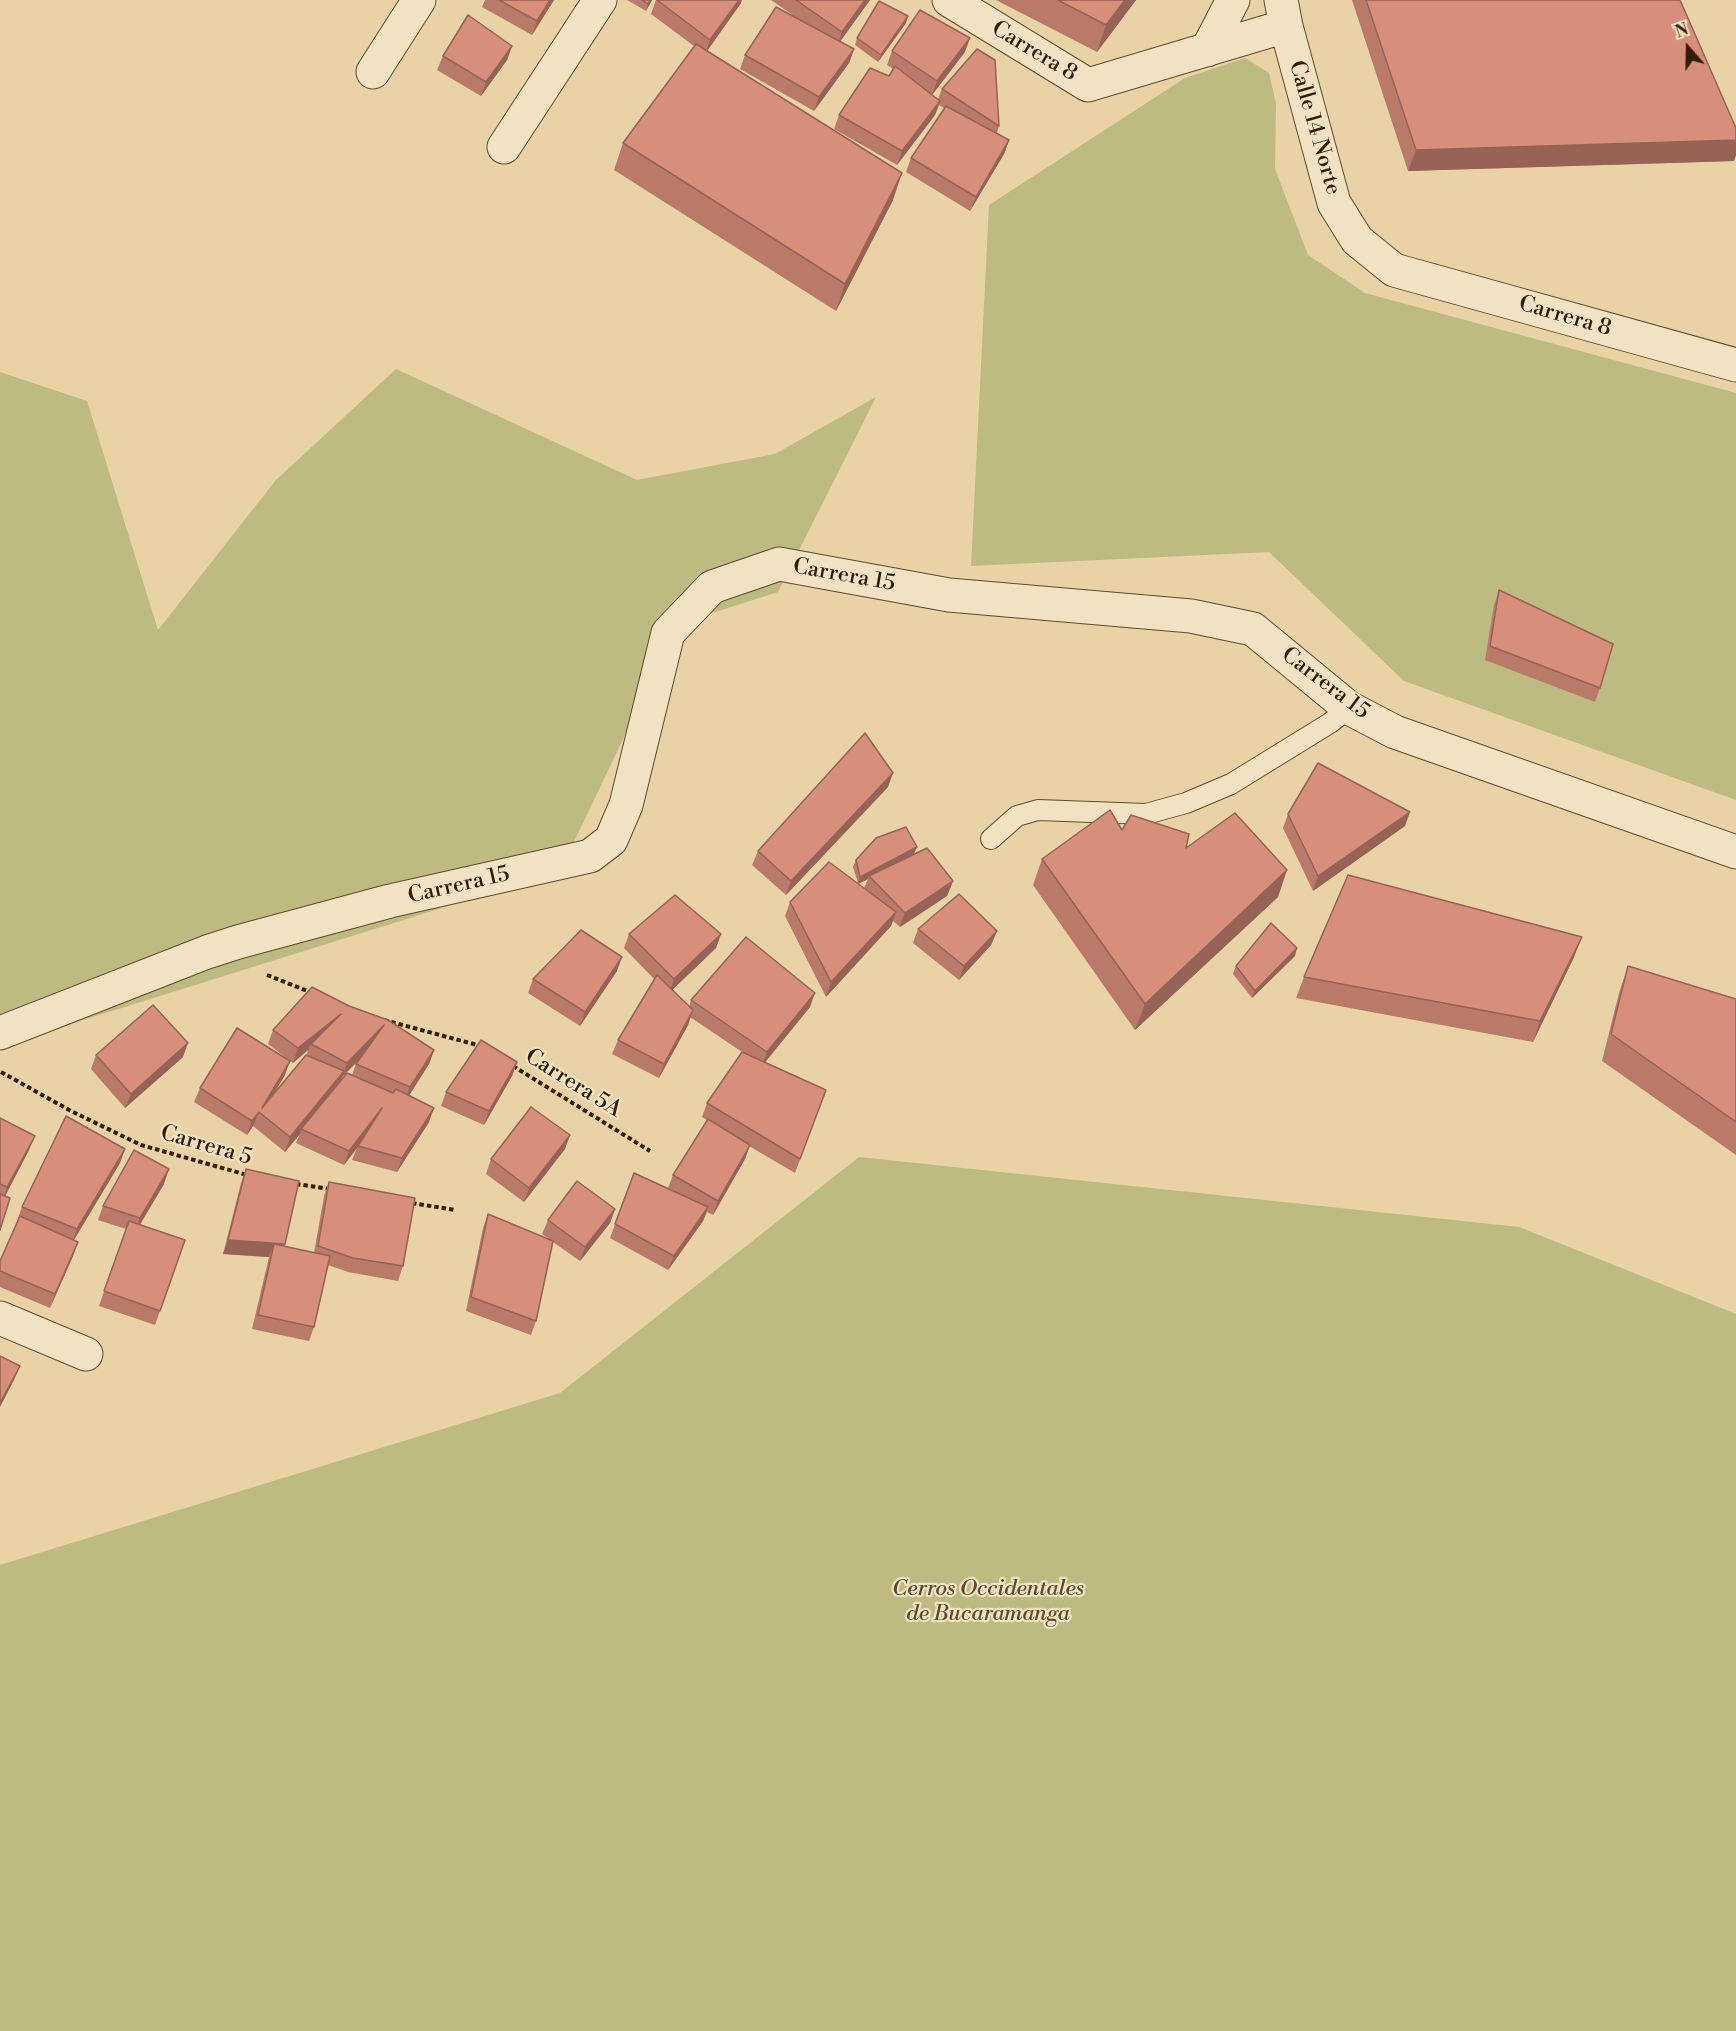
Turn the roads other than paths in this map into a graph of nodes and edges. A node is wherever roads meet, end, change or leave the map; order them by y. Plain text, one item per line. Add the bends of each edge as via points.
1 (419, 0) edge
2 (600, 0) edge
3 (1233, 0) edge
4 (953, 1) edge
5 (1283, 13) edge
6 (1207, 50) junction
7 (373, 72) dead end
8 (504, 147) dead end
9 (1394, 270) joint
10 (1736, 365) edge
11 (1349, 708) junction
12 (991, 839) dead end
13 (1736, 852) edge
14 (0, 1033) edge
15 (0, 1318) edge
16 (86, 1354) dead end

1 - 7 street
2 - 8 street
3 - 6 street
4 - 6 street, Carrera 8 via 1088,85
5 - 6 street
5 - 9 street, Calle 14 Norte via 1334,203 1357,240
9 - 10 street, Carrera 8
11 - 12 lane via 1231,784 1186,803 1146,814 1038,810 1017,816
11 - 13 street, Carrera 15 via 1395,732
11 - 14 street, Carrera 15 via 1253,629 1191,616 949,595 779,564 712,587 668,633 626,805 611,840 590,856 238,942
15 - 16 street

